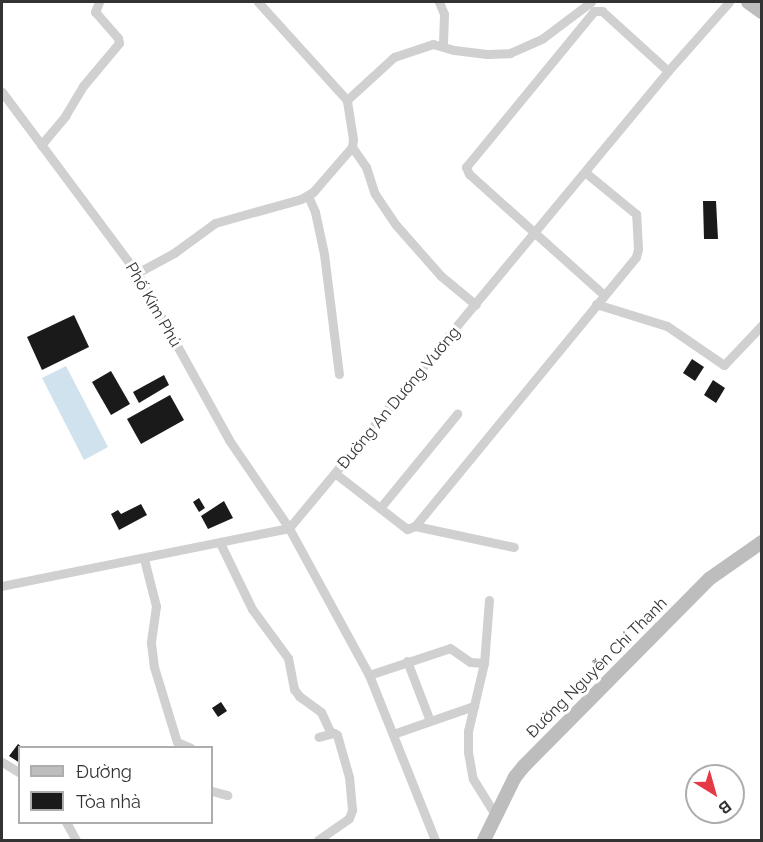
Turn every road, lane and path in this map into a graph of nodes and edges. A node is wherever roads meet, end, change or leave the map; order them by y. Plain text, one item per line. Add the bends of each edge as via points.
1 (99, 2) edge
2 (258, 2) edge
3 (439, 2) edge
4 (591, 2) edge
5 (729, 2) edge
6 (748, 2) edge
7 (762, 12) edge
8 (443, 45) junction
9 (668, 71) junction
10 (2, 92) edge
11 (347, 100) junction
12 (41, 145) junction
13 (352, 147) junction
14 (586, 173) junction
15 (308, 196) junction
16 (534, 234) junction
17 (137, 273) junction
18 (604, 295) junction
19 (596, 304) junction
20 (476, 305) junction
21 (762, 325) edge
22 (339, 374) dead end
23 (457, 414) dead end
24 (336, 474) junction
25 (380, 508) junction
26 (415, 526) junction
27 (289, 528) junction
28 (220, 543) junction
29 (762, 543) edge
30 (514, 547) dead end
31 (144, 559) junction
32 (2, 586) edge
33 (489, 600) dead end
34 (407, 661) junction
35 (484, 663) junction
36 (369, 675) junction
37 (474, 706) junction
38 (430, 721) junction
39 (332, 733) junction
40 (393, 734) junction
41 (318, 737) dead end
42 (188, 746) edge
43 (2, 762) edge
44 (18, 772) edge
45 (213, 791) edge
46 (227, 795) dead end
47 (496, 816) junction
48 (67, 824) edge
49 (76, 840) edge
50 (318, 840) edge
51 (435, 840) edge
52 (484, 840) edge

1 - 12 street via 95,12 119,43
2 - 11 street
3 - 8 street via 444,14
4 - 8 street via 543,38 510,53 454,50
5 - 9 street, Đường An Dương Vương
6 - 7 street
8 - 11 street via 423,45 394,57
9 - 14 street, Đường An Dương Vương
9 - 16 street via 602,11 594,11 468,164 467,172
10 - 12 street, Phố Kim Phú
11 - 13 street
12 - 17 street, Phố Kim Phú
13 - 15 street
13 - 20 street via 366,167 375,194 396,225 441,276
14 - 16 street, Đường An Dương Vương
14 - 18 street via 634,210 638,218 636,256
15 - 17 street via 222,219
15 - 22 street via 324,254
16 - 18 street
16 - 20 street, Đường An Dương Vương
17 - 27 street, Phố Kim Phú via 230,443
18 - 19 street
19 - 21 street via 667,326 724,365
19 - 26 street
20 - 24 street, Đường An Dương Vương
23 - 25 street
24 - 25 street
24 - 27 street, Đường An Dương Vương
25 - 26 street via 407,529
26 - 30 street
27 - 28 street
27 - 36 street
28 - 31 street
28 - 39 street via 252,609 288,658 294,689 321,712
29 - 47 street, Đường Nguyễn Chí Thanh via 709,579 549,740 515,777
31 - 32 street
31 - 42 street via 156,606 151,643 154,667 177,742
33 - 35 street
34 - 35 street via 450,648 470,662
34 - 36 street
34 - 38 street
35 - 37 street
36 - 40 street
37 - 38 street
37 - 47 street via 468,732 473,779
38 - 40 street
39 - 41 street
39 - 50 street via 337,735 350,777 352,810 349,818
40 - 51 street
43 - 44 street
45 - 46 street
47 - 52 street, Đường Nguyễn Chí Thanh
48 - 49 street

